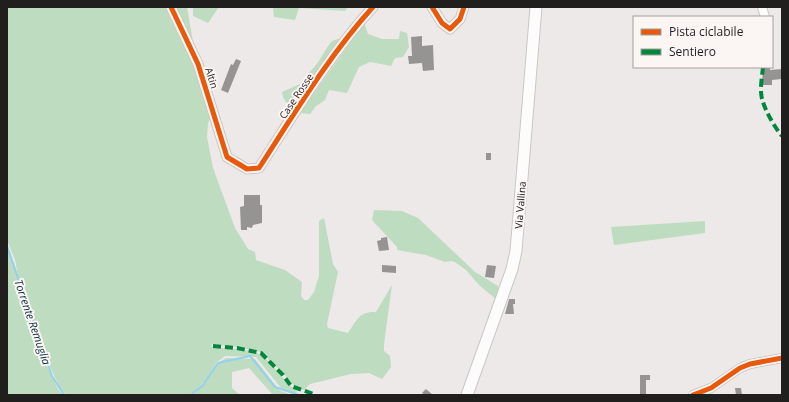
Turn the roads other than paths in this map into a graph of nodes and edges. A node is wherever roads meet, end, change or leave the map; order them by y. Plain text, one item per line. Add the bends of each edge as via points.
1 (171, 7) edge
2 (373, 7) edge
3 (432, 7) edge
4 (464, 7) edge
5 (536, 7) edge
6 (227, 157) joint
7 (782, 358) edge
8 (467, 395) edge
9 (693, 395) edge

1 - 6 street, Altin via 198,64
2 - 6 street, Case Rosse via 315,83 260,168 247,169
3 - 4 street via 436,16 450,30 460,19
5 - 8 main road, Via Vallina via 516,251 512,269
7 - 9 street via 740,368 711,388

